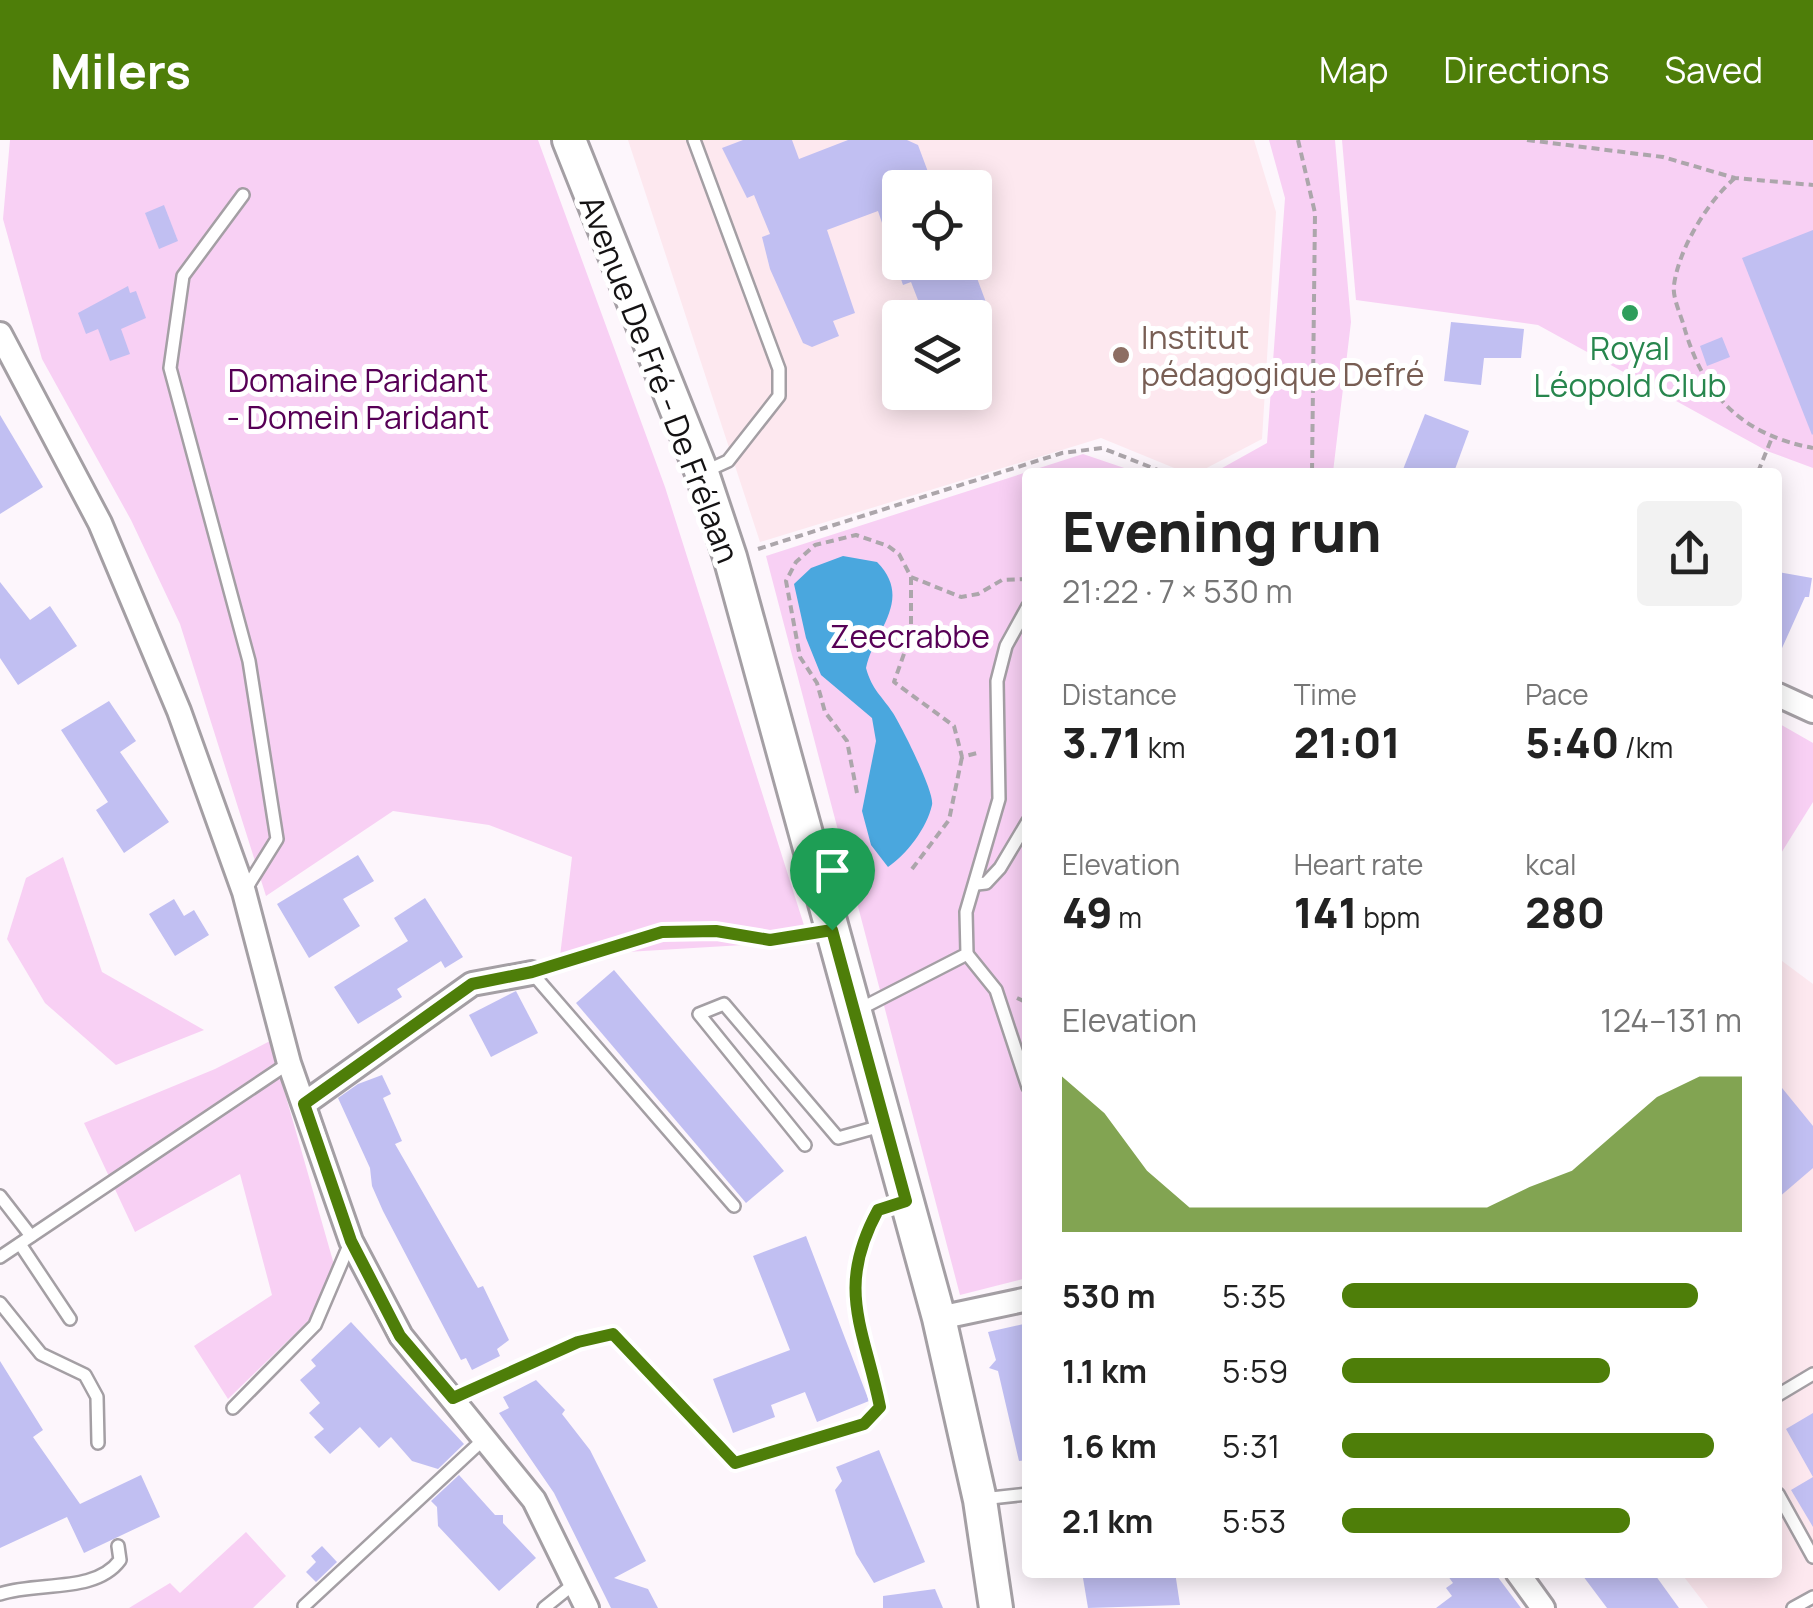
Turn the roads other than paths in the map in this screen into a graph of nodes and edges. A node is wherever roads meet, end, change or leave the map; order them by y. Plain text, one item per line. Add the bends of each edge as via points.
1 (569, 140) edge
2 (694, 140) edge
3 (243, 195) dead end
4 (0, 334) edge
5 (702, 473) junction
6 (1022, 617) edge
7 (1782, 697) edge
8 (1813, 711) edge
9 (1022, 831) edge
10 (976, 884) junction
11 (244, 892) junction
12 (967, 954) junction
13 (532, 972) joint
14 (854, 1012) junction
15 (288, 1062) junction
16 (1022, 1069) edge
17 (304, 1104) junction
18 (888, 1124) junction
19 (805, 1145) dead end
20 (0, 1196) edge
21 (906, 1201) junction
22 (734, 1206) dead end
23 (25, 1240) junction
24 (351, 1241) junction
25 (0, 1257) edge
26 (1022, 1299) edge
27 (0, 1302) edge
28 (939, 1318) junction
29 (70, 1320) dead end
30 (1813, 1374) edge
31 (1782, 1393) edge
32 (453, 1398) junction
33 (233, 1408) dead end
34 (486, 1437) junction
35 (98, 1443) dead end
36 (1022, 1495) edge
37 (980, 1500) junction
38 (1782, 1501) edge
39 (118, 1546) dead end
40 (1813, 1557) edge
41 (1521, 1578) edge
42 (576, 1583) junction
43 (0, 1594) edge
44 (1813, 1597) edge
45 (304, 1606) edge
46 (544, 1608) edge
47 (588, 1608) edge
48 (996, 1608) edge
49 (1543, 1608) edge
50 (1792, 1608) edge

1 - 5 main road, Avenue De Fré - De Frélaan
2 - 5 lane via 779,368 780,396 728,462
3 - 11 lane via 183,276 170,368 249,661 277,839
4 - 11 street via 100,523 179,711
5 - 14 main road, Avenue De Fré - De Frélaan
6 - 10 lane via 997,682 999,799
7 - 8 street
9 - 10 lane via 1000,868
10 - 12 lane via 966,912
11 - 15 street
12 - 14 lane
12 - 16 lane via 996,990
13 - 17 street via 472,984
13 - 22 lane
14 - 18 main road, Avenue De Fré - De Frélaan
15 - 17 street
15 - 23 lane
17 - 24 street
18 - 19 lane via 838,1138 724,1004 699,1014
18 - 21 main road, Avenue De Fré - De Frélaan
20 - 23 lane
21 - 28 main road, Avenue De Fré - De Frélaan
21 - 32 lane via 878,1210 859,1246 854,1308 880,1407 864,1424 735,1463 613,1334 578,1342
23 - 25 lane
23 - 29 lane
24 - 32 street via 400,1336
24 - 33 lane via 315,1325
26 - 28 street
27 - 35 lane via 41,1354 86,1375 97,1397
28 - 37 main road, Avenue De Fré - De Frélaan
30 - 31 lane
32 - 34 street
34 - 42 street via 534,1500
34 - 45 lane
36 - 37 lane
37 - 48 main road, Avenue De Fré - De Frélaan
38 - 40 lane
39 - 43 lane via 120,1560 109,1571 77,1583
41 - 49 street
42 - 46 lane
42 - 47 street
44 - 50 lane

